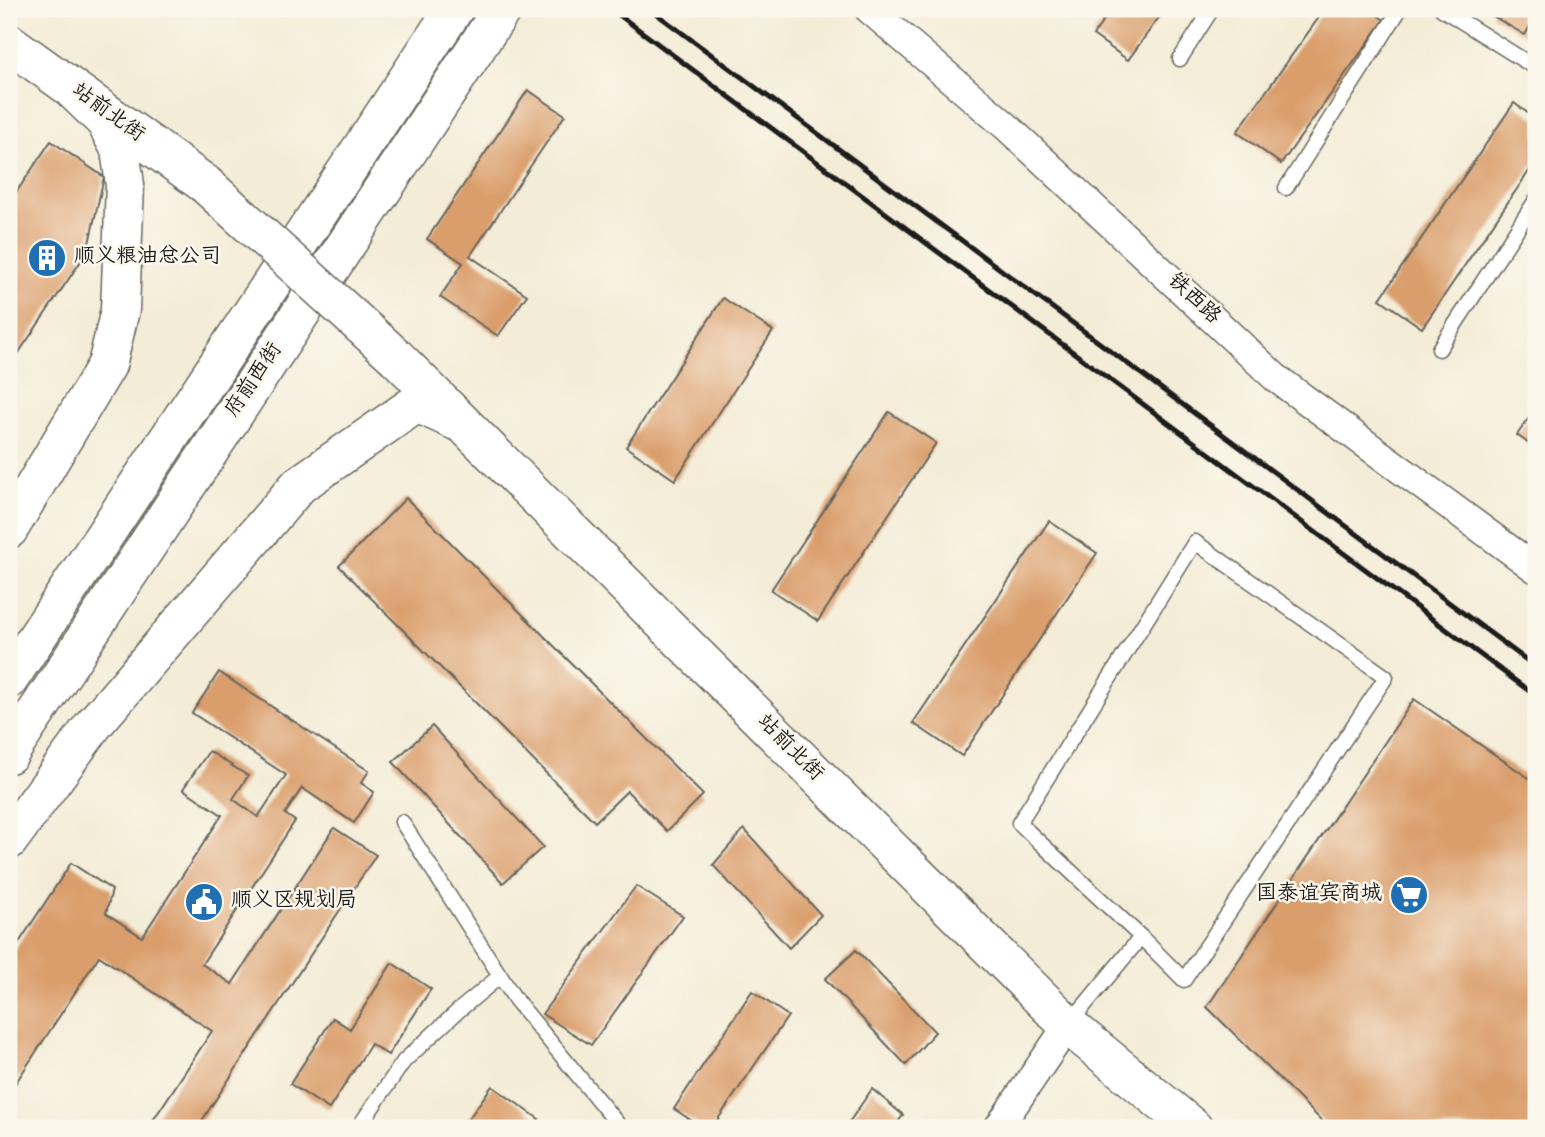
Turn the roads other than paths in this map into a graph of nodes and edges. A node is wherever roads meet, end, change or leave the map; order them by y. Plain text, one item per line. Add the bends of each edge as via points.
1 (454, 9) edge
2 (502, 9) edge
3 (869, 9) edge
4 (1212, 9) edge
5 (1401, 9) edge
6 (1442, 9) edge
7 (9, 43) edge
8 (1180, 59) dead end
9 (1536, 68) edge
10 (74, 90) junction
11 (1286, 188) dead end
12 (1536, 200) edge
13 (1439, 349) dead end
14 (463, 425) junction
15 (9, 529) edge
16 (1536, 569) edge
17 (9, 679) edge
18 (9, 754) edge
19 (402, 822) dead end
20 (9, 840) edge
21 (1141, 937) junction
22 (500, 976) junction
23 (1068, 1025) junction
24 (358, 1128) edge
25 (621, 1128) edge
26 (998, 1128) edge
27 (1193, 1128) edge

1 - 17 main road, 府前西街
2 - 18 main road, 府前西街
3 - 16 street, 铁西路 via 1006,126 1276,378
4 - 8 lane
5 - 11 lane
6 - 9 lane
7 - 10 main road, 站前北街
10 - 14 main road, 站前北街, bridge via 205,184
10 - 15 main road via 105,121 120,149 125,186 120,310 107,365
12 - 13 lane
14 - 20 main road via 417,403 299,485 94,724
14 - 23 main road, 站前北街
19 - 22 lane
21 - 21 lane via 1184,980 1386,677 1195,542 1019,823
21 - 23 lane
22 - 24 lane via 404,1060
22 - 25 lane
23 - 26 street
23 - 27 main road, 站前北街

